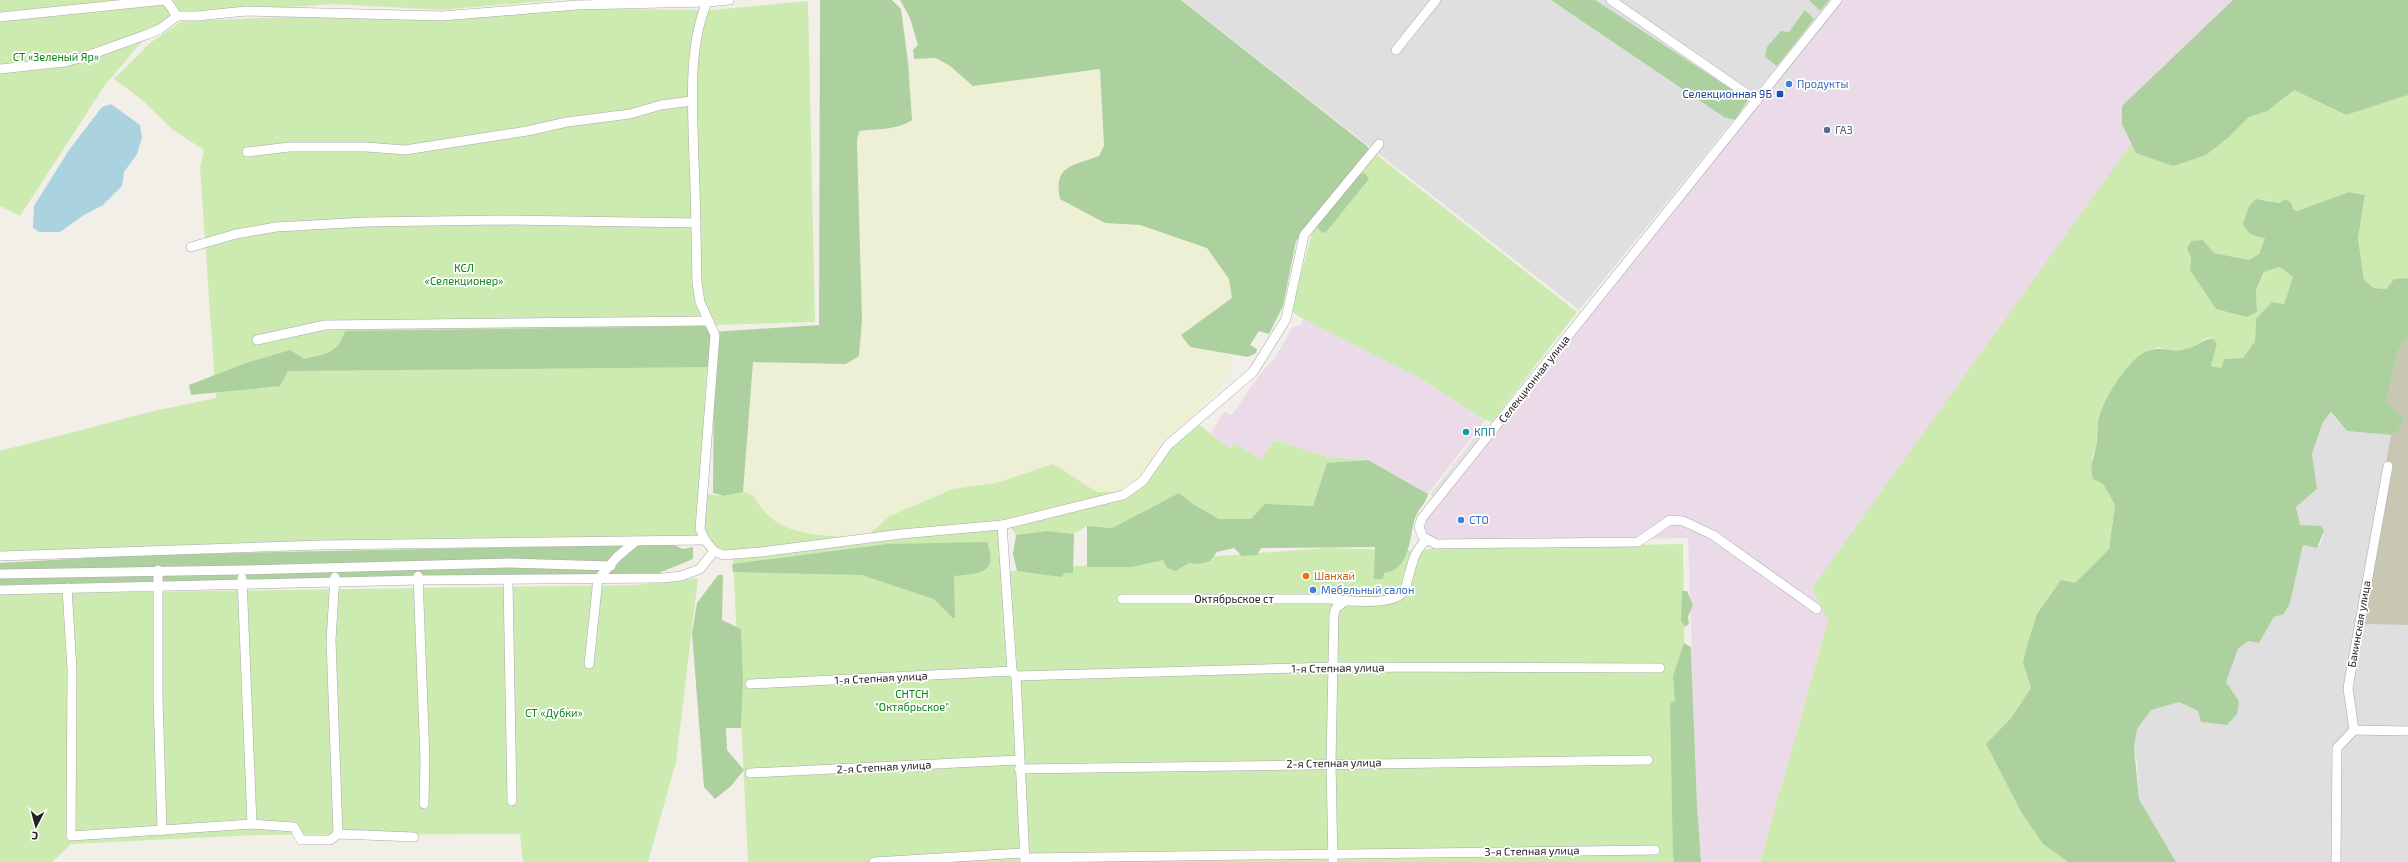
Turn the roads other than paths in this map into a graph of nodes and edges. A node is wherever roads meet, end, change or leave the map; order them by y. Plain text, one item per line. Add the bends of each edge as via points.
1 (165, 0) edge
2 (729, 0) edge
3 (1436, 0) edge
4 (1611, 0) edge
5 (1837, 0) edge
6 (707, 2) junction
7 (0, 16) edge
8 (177, 16) junction
9 (1396, 50) dead end
10 (0, 69) edge
11 (692, 101) junction
12 (1758, 101) junction
13 (1379, 144) dead end
14 (248, 152) dead end
15 (696, 223) junction
16 (191, 247) dead end
17 (709, 321) junction
18 (257, 340) dead end
19 (2388, 466) dead end
20 (1002, 525) junction
21 (705, 540) junction
22 (1426, 540) junction
23 (636, 541) junction
24 (714, 551) junction
25 (0, 556) edge
26 (417, 566) junction
27 (611, 566) junction
28 (336, 568) junction
29 (158, 570) junction
30 (242, 570) junction
31 (0, 574) edge
32 (598, 579) junction
33 (418, 580) junction
34 (508, 580) junction
35 (335, 582) junction
36 (242, 584) junction
37 (158, 587) junction
38 (67, 588) junction
39 (0, 590) edge
40 (1122, 599) dead end
41 (1346, 601) junction
42 (1817, 609) dead end
43 (589, 664) dead end
44 (1333, 667) junction
45 (1660, 668) dead end
46 (1014, 674) junction
47 (750, 684) dead end
48 (2354, 730) junction
49 (2408, 731) edge
50 (1648, 760) dead end
51 (1331, 763) junction
52 (1019, 764) junction
53 (750, 773) dead end
54 (512, 801) dead end
55 (424, 804) dead end
56 (252, 824) junction
57 (162, 831) junction
58 (338, 834) junction
59 (414, 837) dead end
60 (1655, 850) dead end
61 (1025, 858) edge
62 (1333, 858) edge
63 (874, 862) edge
64 (2336, 862) edge

1 - 7 street
1 - 8 street
2 - 6 street
3 - 9 street
4 - 12 street
5 - 12 street, Селекционная улица
6 - 8 street via 577,5 442,16 246,11
6 - 11 street via 697,29
8 - 10 street via 160,29 87,56 65,62
11 - 14 street via 662,105 630,114 567,122 527,131 405,150 289,147
11 - 15 street
12 - 22 street, Селекционная улица via 1422,518 1420,532
13 - 20 street via 1304,235 1286,319 1253,372 1168,445 1143,481 1123,495
15 - 16 street via 501,220 366,222 276,227 236,234
15 - 17 street via 697,283 700,302
17 - 18 street via 326,325
17 - 21 street via 715,335 715,351 710,378 700,529
19 - 48 street, Бакинская улица via 2348,688
20 - 24 street via 901,534 761,552 723,555
20 - 46 street
21 - 23 street
21 - 24 street
22 - 41 street, Октябрьское ст via 1412,559 1408,579 1399,595 1393,598
22 - 42 street via 1436,544 1465,545 1638,542 1670,520 1683,521 1714,535
23 - 25 street via 320,545
23 - 27 street via 617,557
24 - 32 street via 700,569 681,576
26 - 27 street via 509,563
26 - 28 street
26 - 33 street
27 - 32 street
28 - 30 street
28 - 35 street
29 - 30 street
29 - 31 street
29 - 37 street
30 - 36 street
32 - 34 street
32 - 43 street
33 - 34 street
33 - 35 street
33 - 55 street via 425,760
34 - 54 street
35 - 36 street
35 - 58 street via 331,640
36 - 37 street
36 - 56 street
37 - 38 street
37 - 57 street
38 - 39 street
38 - 57 street via 72,670 71,836
40 - 41 street, Октябрьское ст
41 - 44 street via 1336,608 1334,614
44 - 45 street, 1-я Степная улица
44 - 46 street, 1-я Степная улица
44 - 51 street
46 - 47 street, 1-я Степная улица
46 - 52 street
48 - 49 street
48 - 64 street via 2337,748
50 - 51 street, 2-я Степная улица
51 - 52 street, 2-я Степная улица
51 - 62 street
52 - 53 street, 2-я Степная улица
52 - 61 street
56 - 57 street
56 - 58 street via 294,827 301,840 330,840
58 - 59 street
60 - 62 street, 3-я Степная улица
61 - 62 street, 3-я Степная улица
61 - 63 street, 3-я Степная улица

